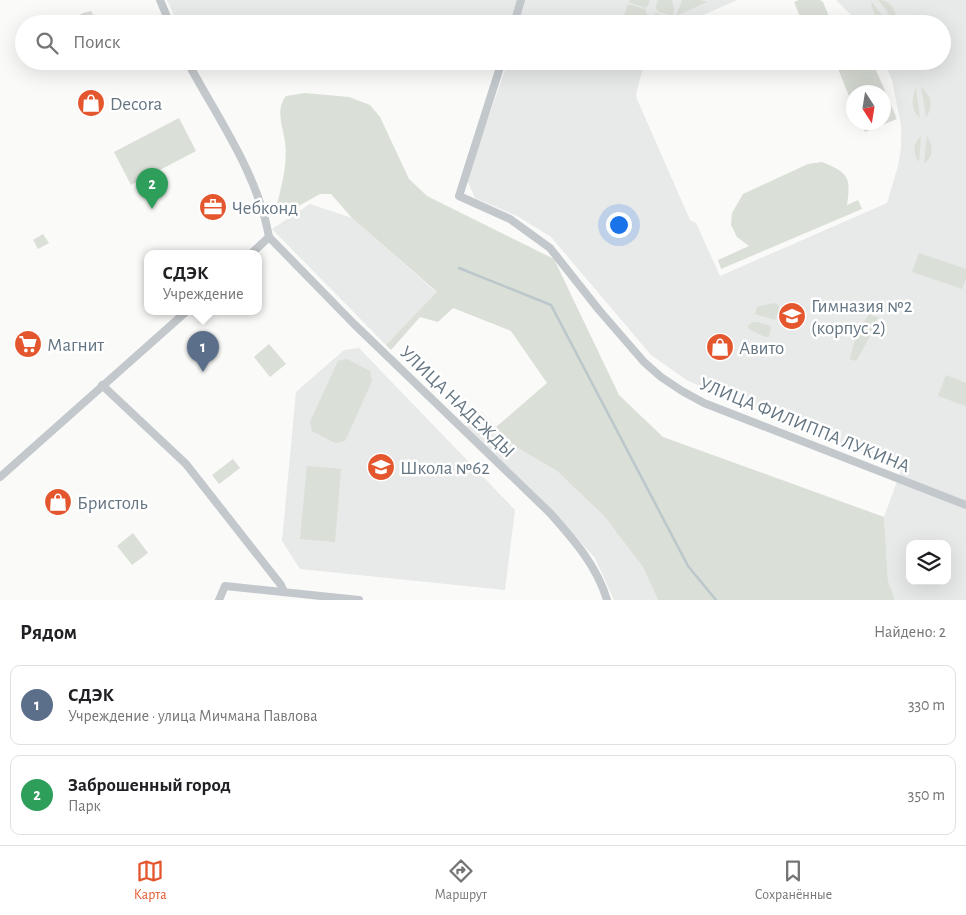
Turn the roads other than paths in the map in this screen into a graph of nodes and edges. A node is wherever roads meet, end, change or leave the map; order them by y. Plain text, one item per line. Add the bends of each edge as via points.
1 (160, 0) edge
2 (521, 0) edge
3 (166, 15) edge
4 (517, 15) edge
5 (192, 70) edge
6 (499, 70) edge
7 (269, 237) junction
8 (255, 250) edge
9 (182, 315) edge
10 (102, 386) junction
11 (0, 477) edge
12 (966, 505) edge
13 (263, 590) junction
14 (284, 592) junction
15 (219, 600) edge
16 (261, 600) edge
17 (359, 600) edge
18 (607, 600) edge

1 - 3 street
2 - 4 street
5 - 7 street via 252,181 266,217
6 - 12 street, УЛИЦА ФИЛИППА ЛУКИНА via 459,196 510,219 550,248 644,362 682,392
7 - 8 street
7 - 18 street, УЛИЦА НАДЕЖДЫ via 354,324 550,513 594,569
9 - 10 street
10 - 11 street
10 - 14 street via 186,464
13 - 14 street
13 - 15 street via 225,586
13 - 16 street
14 - 17 street

